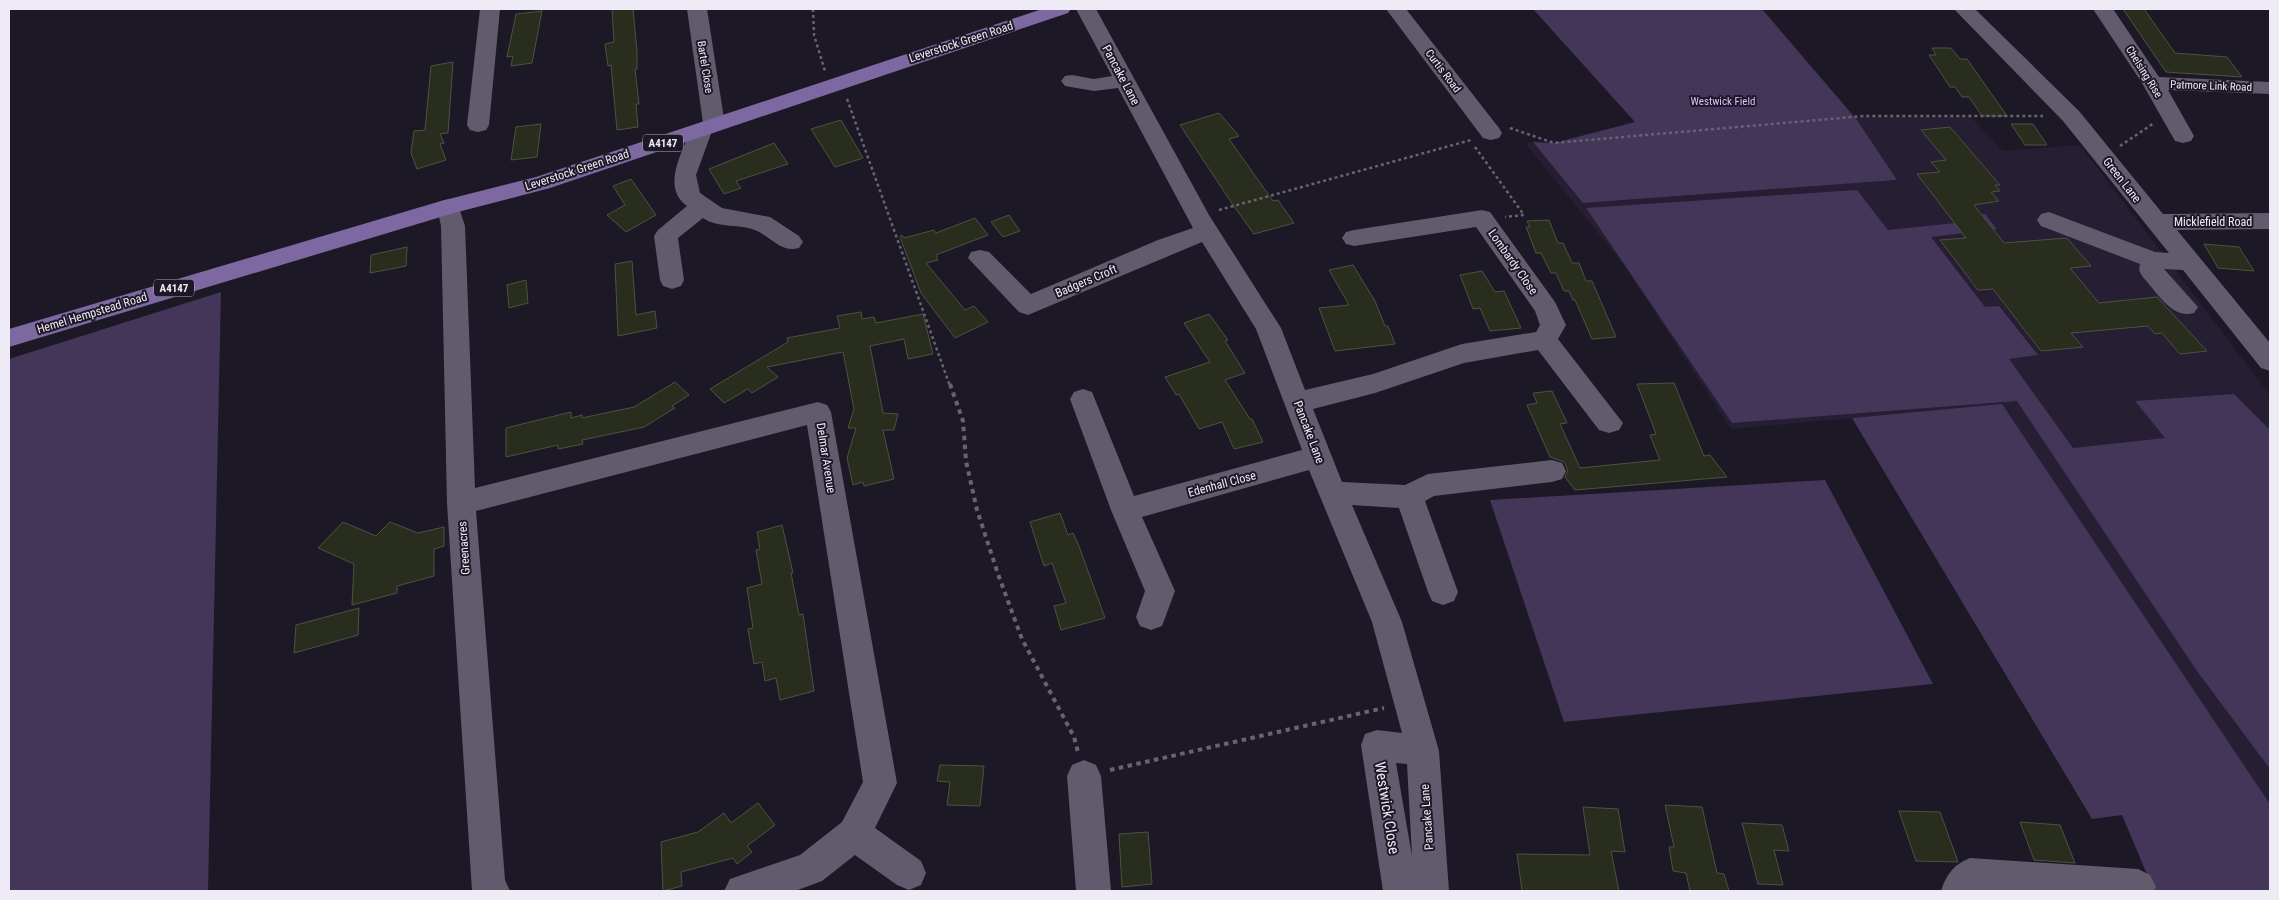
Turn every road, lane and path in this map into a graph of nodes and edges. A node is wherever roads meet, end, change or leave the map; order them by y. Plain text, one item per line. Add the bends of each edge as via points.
1 (490, 9) edge
2 (697, 9) edge
3 (813, 9) edge
4 (1086, 9) edge
5 (1396, 9) edge
6 (1964, 9) edge
7 (2102, 9) edge
8 (1045, 11) edge
9 (1072, 81) dead end
10 (1123, 81) junction
11 (2153, 84) junction
12 (831, 85) junction
13 (2270, 88) edge
14 (2168, 112) junction
15 (2071, 116) junction
16 (478, 125) dead end
17 (708, 128) junction
18 (1490, 132) junction
19 (2183, 136) dead end
20 (1470, 140) junction
21 (2096, 148) junction
22 (702, 206) junction
23 (449, 207) junction
24 (1482, 218) junction
25 (2049, 220) dead end
26 (2270, 221) edge
27 (2155, 222) junction
28 (1203, 224) junction
29 (1354, 238) dead end
30 (791, 242) dead end
31 (980, 258) dead end
32 (2153, 260) junction
33 (2187, 262) junction
34 (261, 263) joint
35 (672, 280) dead end
36 (2185, 308) dead end
37 (9, 338) edge
38 (1544, 340) junction
39 (2270, 361) edge
40 (1083, 399) dead end
41 (1298, 402) junction
42 (1608, 423) dead end
43 (1318, 457) junction
44 (1552, 471) dead end
45 (1332, 493) junction
46 (1410, 497) junction
47 (461, 503) junction
48 (1125, 510) junction
49 (1443, 592) dead end
50 (1151, 617) dead end
51 (1409, 702) junction
52 (1423, 751) junction
53 (1084, 776) junction
54 (854, 834) junction
55 (909, 873) dead end
56 (2138, 887) dead end
57 (490, 889) edge
58 (1416, 890) edge
59 (742, 891) edge
60 (1094, 891) edge
61 (1958, 891) edge

1 - 16 street
2 - 17 street, Bartel Close
3 - 12 path via 814,35
4 - 10 street, Pancake Lane
5 - 18 street, Curtis Road
6 - 15 street, Green Lane
7 - 11 street, Chelsing Rise
8 - 12 main road, Leverstock Green Road / A4147
9 - 10 street via 1094,85
10 - 28 street, Pancake Lane
11 - 13 street, Patmore Link Road
11 - 14 street, Chelsing Rise
12 - 17 main road, Leverstock Green Road / A4147
12 - 53 path via 849,100 963,421 966,461 998,574 1022,639 1074,737
14 - 19 street, Chelsing Rise
14 - 21 path via 2124,145
15 - 18 path via 1864,116 1554,143 1511,128
15 - 21 street, Green Lane
17 - 22 street via 685,175 689,197
17 - 23 main road, Leverstock Green Road / A4147 via 542,183
18 - 20 path
20 - 24 path via 1524,215
20 - 28 path
21 - 27 street, Green Lane
22 - 30 street via 715,215 762,223
22 - 35 street via 666,236
23 - 34 main road, Leverstock Green Road / A4147
23 - 47 street, Greenacres via 453,226
24 - 29 street, Lombardy Close
24 - 38 street, Lombardy Close via 1546,308 1552,325
25 - 32 street
26 - 27 street, Micklefield Road
27 - 33 street, Green Lane
28 - 31 street, Badgers Croft via 1166,246 1028,306
28 - 41 street, Pancake Lane via 1268,328
32 - 33 street
32 - 36 street via 2152,270
33 - 39 street, Green Lane
34 - 37 main road, Hemel Hempstead Road / A4147
38 - 41 street via 1462,354 1375,383
38 - 42 street
40 - 48 street
41 - 43 street, Pancake Lane
43 - 45 street, Pancake Lane
43 - 48 street, Edenhall Close
44 - 46 street via 1428,485
45 - 46 street
45 - 51 street, Pancake Lane via 1387,622
46 - 49 street
47 - 54 street, Delmar Avenue via 818,412 880,783
47 - 57 street, Greenacres
48 - 50 street via 1160,591
51 - 52 street, Pancake Lane
51 - 53 path
52 - 58 street, Pancake Lane
52 - 58 street, Westwick Close via 1377,745
53 - 60 street
54 - 55 street
54 - 59 street, Delmar Avenue via 810,869
56 - 61 street via 1970,875

